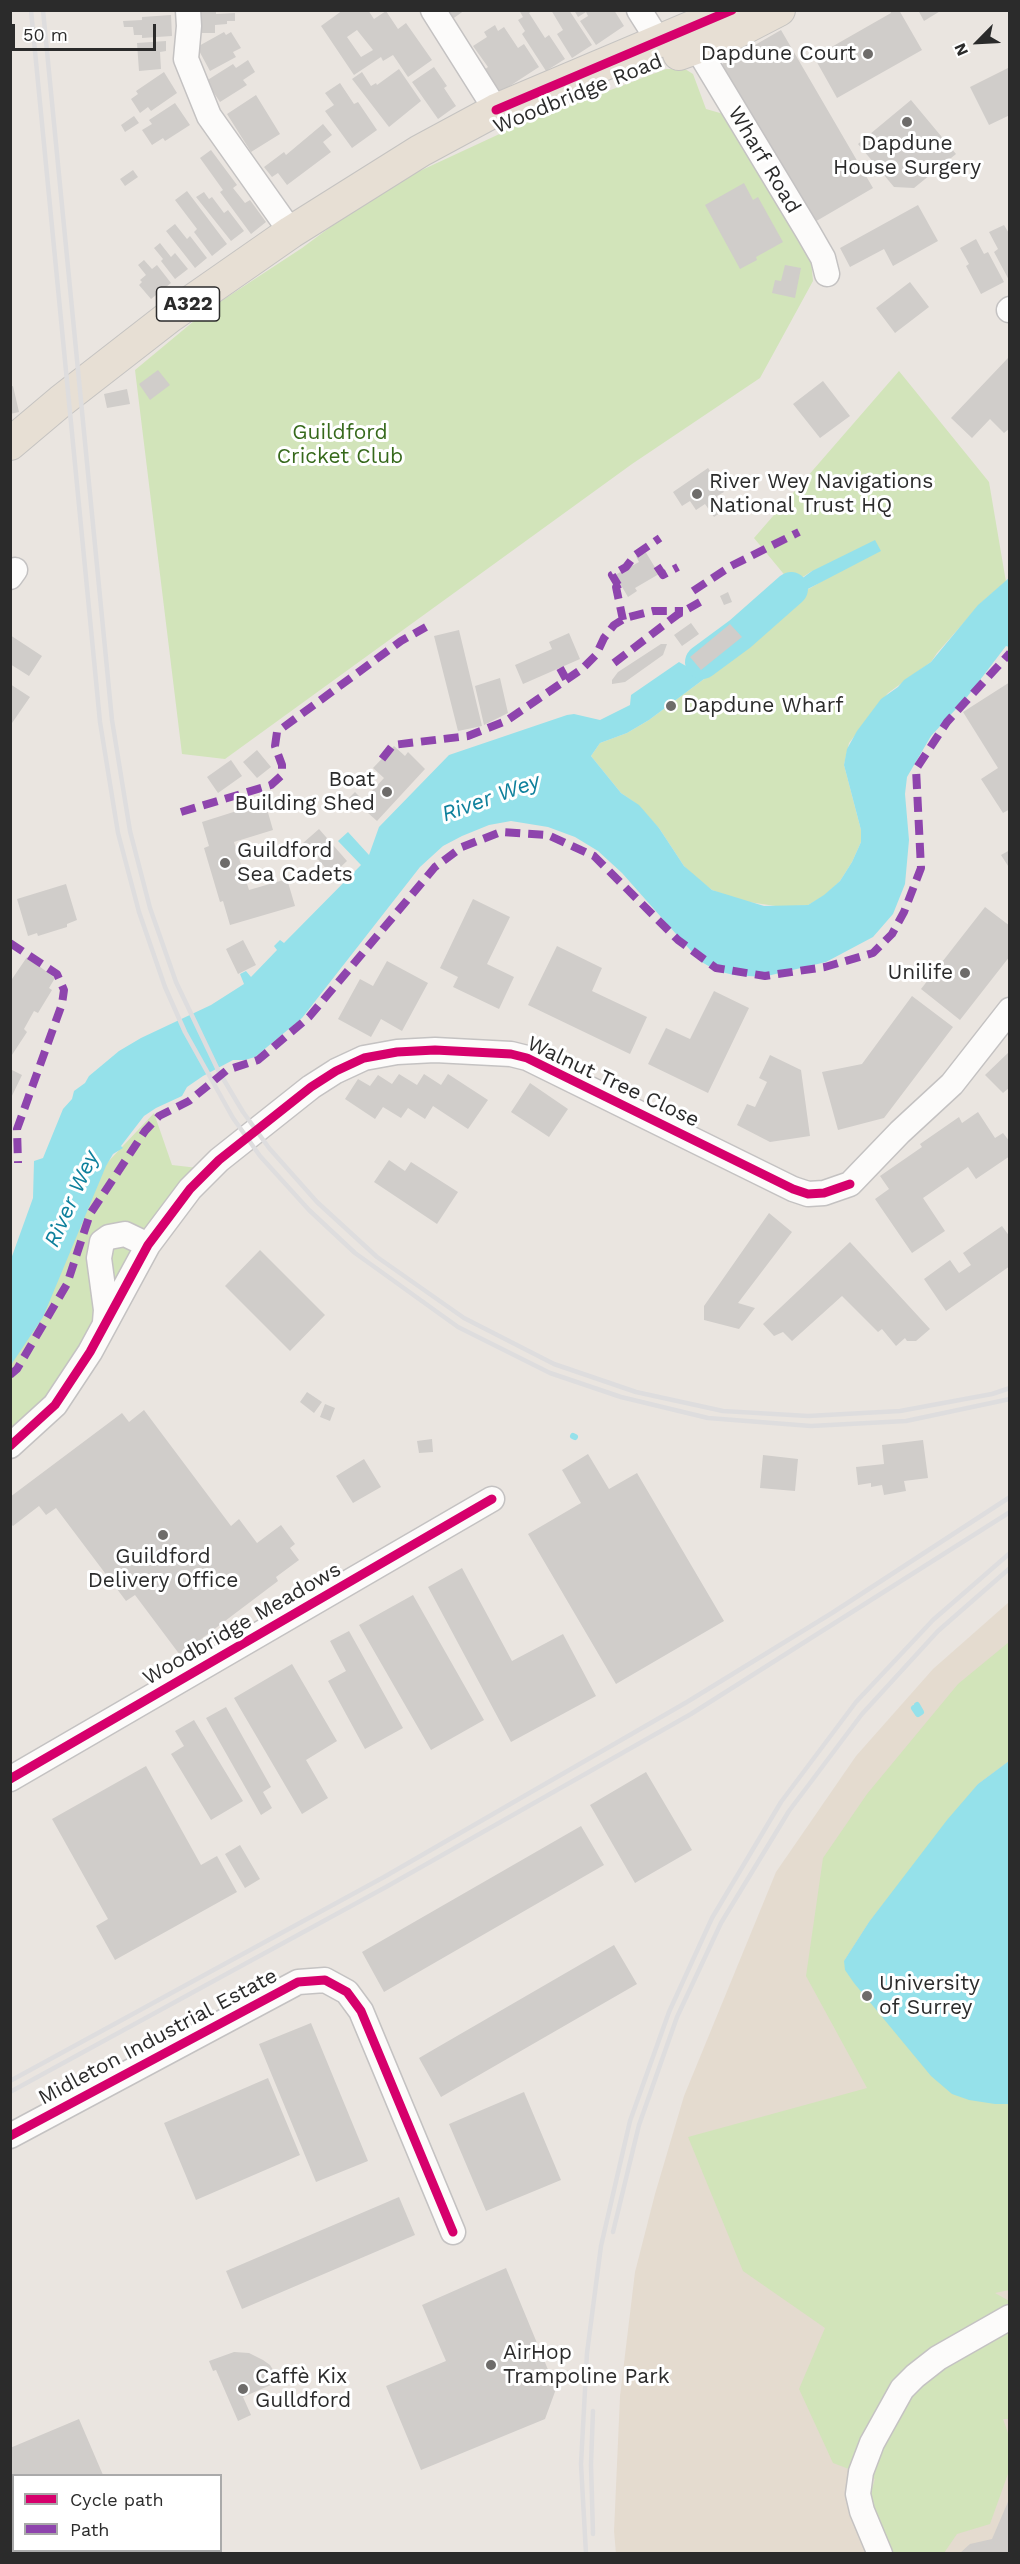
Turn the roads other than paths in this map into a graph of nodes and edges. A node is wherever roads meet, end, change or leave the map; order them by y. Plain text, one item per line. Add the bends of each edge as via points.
1 (188, 10) edge
2 (433, 10) edge
3 (639, 10) edge
4 (732, 10) edge
5 (779, 10) edge
6 (658, 40) junction
7 (697, 48) junction
8 (496, 110) junction
9 (376, 178) junction
10 (291, 232) junction
11 (827, 274) dead end
12 (10, 444) edge
13 (1010, 1010) edge
14 (148, 1245) junction
15 (105, 1324) junction
16 (10, 1446) edge
17 (492, 1499) dead end
18 (10, 1779) edge
19 (10, 2136) edge
20 (453, 2232) dead end
21 (1010, 2317) edge
22 (880, 2553) edge

1 - 10 street via 186,58 208,117
2 - 8 street
3 - 6 street
4 - 6 main road, Woodbridge Road / A322
5 - 7 main road, Woodbridge Road / A322
6 - 8 main road, Woodbridge Road / A322
7 - 9 main road, Woodbridge Road / A322 via 625,72
7 - 11 street, Wharf Road via 823,258
8 - 9 main road, Woodbridge Road / A322
9 - 10 main road, Woodbridge Road / A322
10 - 12 main road, Woodbridge Road / A322 via 169,317
13 - 14 street, Walnut Tree Close via 952,1084 850,1184 824,1193 808,1194 793,1189 527,1058 435,1050 397,1052 364,1058 310,1087 219,1160 190,1189
14 - 15 street
14 - 15 street via 125,1234 102,1242 99,1258
15 - 16 street via 55,1405
17 - 18 street, Woodbridge Meadows
19 - 20 street, Midleton Industrial Estate via 298,1982 325,1980 347,1992 361,2011
21 - 22 street via 920,2371 902,2389 872,2443 858,2494

